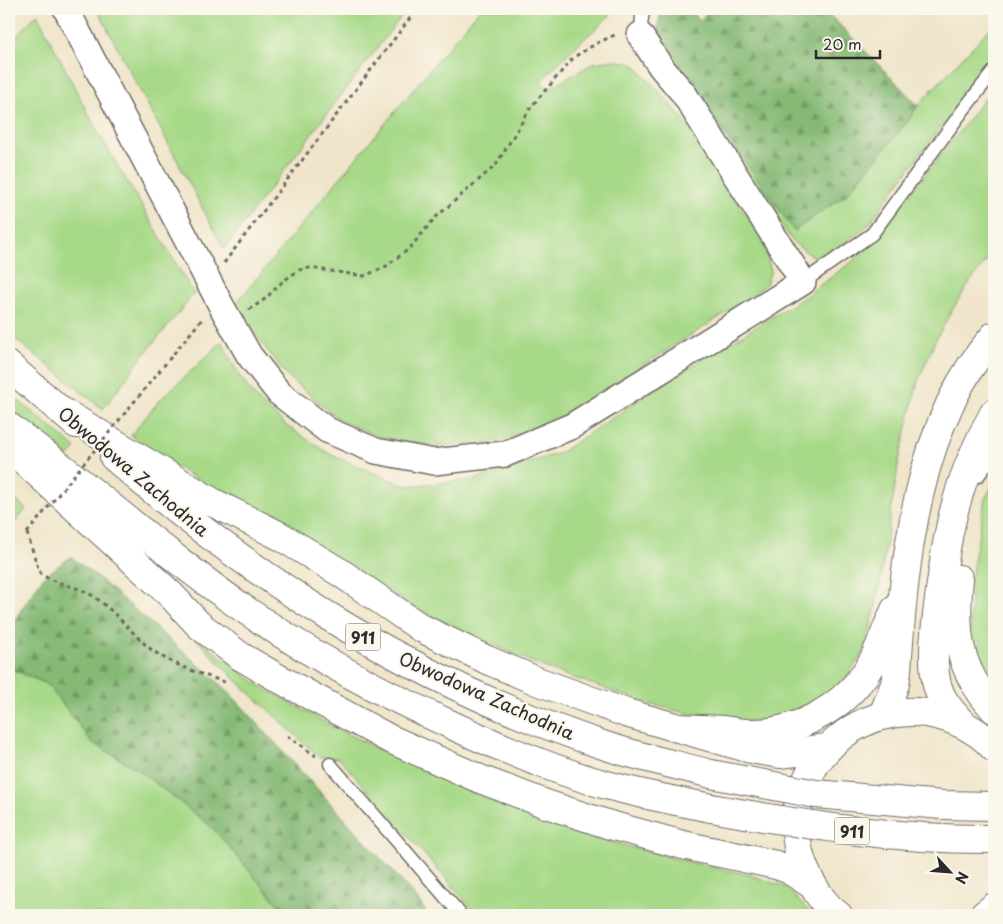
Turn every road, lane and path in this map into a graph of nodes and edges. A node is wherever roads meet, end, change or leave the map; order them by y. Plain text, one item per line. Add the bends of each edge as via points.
1 (66, 9) edge
2 (417, 9) edge
3 (643, 9) edge
4 (640, 35) junction
5 (994, 71) edge
6 (803, 282) junction
7 (219, 301) junction
8 (994, 336) edge
9 (9, 366) edge
10 (63, 412) junction
11 (991, 419) edge
12 (9, 427) edge
13 (9, 447) edge
14 (994, 454) edge
15 (978, 476) junction
16 (904, 591) junction
17 (227, 683) dead end
18 (994, 709) edge
19 (883, 715) junction
20 (962, 723) junction
21 (678, 728) junction
22 (287, 736) dead end
23 (828, 748) junction
24 (994, 748) edge
25 (330, 764) joint
26 (994, 806) edge
27 (994, 839) edge
28 (811, 884) junction
29 (994, 907) edge
30 (461, 915) edge
31 (838, 915) edge
32 (984, 915) edge

1 - 7 street
2 - 7 path
3 - 4 lane
4 - 6 street via 684,94
4 - 7 path via 619,33 574,57 531,107 496,165 435,218 409,249 385,268 364,276 310,268 300,270 247,311
5 - 6 lane via 872,234
6 - 7 street via 572,426 505,454 434,462 376,451 327,430 279,393 249,355
7 - 17 path, bridge via 27,533 42,576 87,592 148,648 180,666
8 - 16 main road via 973,363 936,437 917,504
9 - 10 main road, Obwodowa Zachodnia / 911
10 - 21 main road via 214,503 280,536 421,628 537,681 626,714
10 - 26 main road, Obwodowa Zachodnia / 911, bridge via 151,490 260,571 347,629 413,665 540,722 610,747 711,774 816,794
11 - 15 main road
11 - 20 main road via 958,496 937,621 934,656 937,687
12 - 27 main road, 911, bridge via 247,611 368,684 494,744 604,784 711,808 838,830 928,838
13 - 28 main road via 164,588 199,625 240,656 388,738 546,804 683,845 776,865
14 - 15 lane
15 - 18 main road via 961,554 957,637 972,677
16 - 19 main road via 895,684
16 - 21 main road via 870,666 854,688 832,707 800,723 769,731 748,733
19 - 20 main road via 910,712
19 - 23 main road via 863,722
20 - 24 main road
21 - 23 main road via 767,752 790,753
22 - 25 path
23 - 28 main road via 802,789 797,813 801,861
25 - 30 lane
28 - 31 main road
29 - 32 main road

